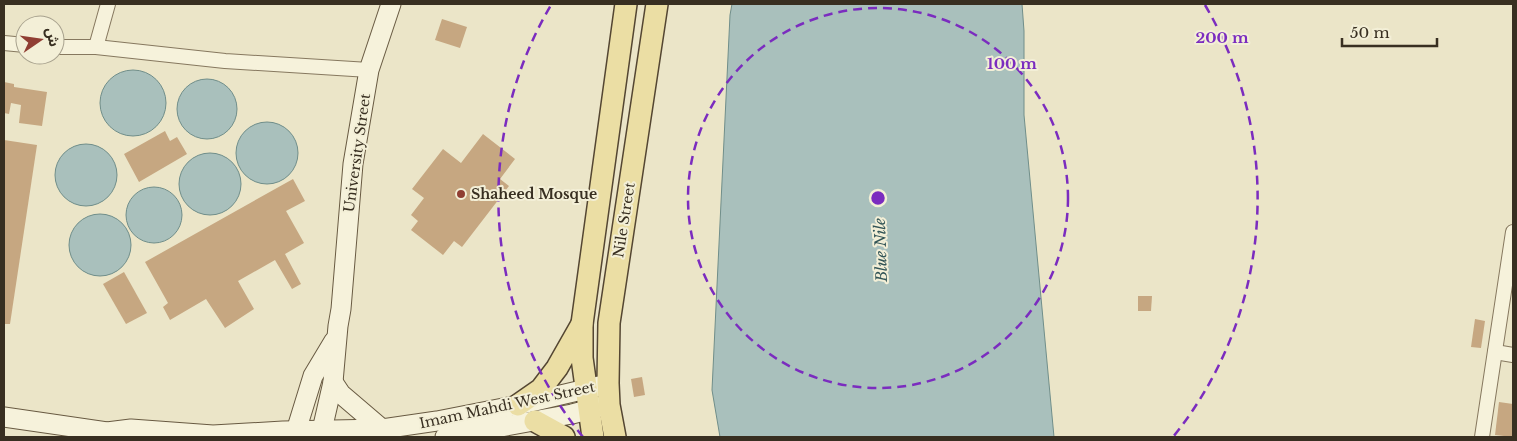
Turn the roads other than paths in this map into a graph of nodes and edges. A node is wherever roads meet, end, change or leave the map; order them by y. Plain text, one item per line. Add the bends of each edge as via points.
1 (108, 4) edge
2 (391, 4) edge
3 (626, 4) edge
4 (657, 4) edge
5 (65, 47) edge
6 (96, 48) junction
7 (369, 70) junction
8 (605, 158) junction
9 (633, 160) junction
10 (1513, 232) edge
11 (1510, 275) edge
12 (582, 324) junction
13 (337, 336) junction
14 (1495, 352) junction
15 (1513, 355) edge
16 (333, 382) junction
17 (608, 383) junction
18 (586, 389) junction
19 (518, 405) junction
20 (609, 405) junction
21 (588, 410) junction
22 (4, 417) edge
23 (535, 421) junction
24 (382, 429) junction
25 (296, 431) junction
26 (112, 434) edge
27 (320, 434) edge
28 (243, 436) edge
29 (445, 437) edge
30 (564, 437) edge
31 (593, 437) edge
32 (614, 437) edge
33 (1482, 437) edge
34 (1487, 437) edge

1 - 6 street
2 - 7 main road, University Street
3 - 8 main road, Nile Street
4 - 9 main road, Nile Street
5 - 6 street
6 - 7 street via 225,61
7 - 13 main road, University Street via 353,164
8 - 9 main road
8 - 12 main road, Nile Street
9 - 17 main road, Nile Street via 609,323
10 - 11 street
11 - 14 street
12 - 18 main road, Nile Street
12 - 19 main road via 541,389
13 - 16 main road, University Street
13 - 25 main road, University Street via 313,376
14 - 15 street
14 - 33 street
16 - 24 main road via 341,394
16 - 27 main road, University Street
17 - 18 main road, Imam Mahdi West Street
17 - 20 main road, Nile Street
18 - 19 main road, Imam Mahdi West Street
18 - 21 main road, Nile Street
19 - 24 main road, Imam Mahdi West Street
20 - 21 main road
20 - 32 main road, Nile Street
21 - 23 main road
21 - 31 main road, Nile Street
22 - 26 main road, Imam Mahdi West Street
23 - 29 main road
23 - 30 main road
24 - 27 main road, Imam Mahdi West Street
25 - 27 main road, Imam Mahdi West Street
25 - 28 main road, Imam Mahdi West Street
26 - 28 main road, Imam Mahdi West Street via 130,429
33 - 34 street

